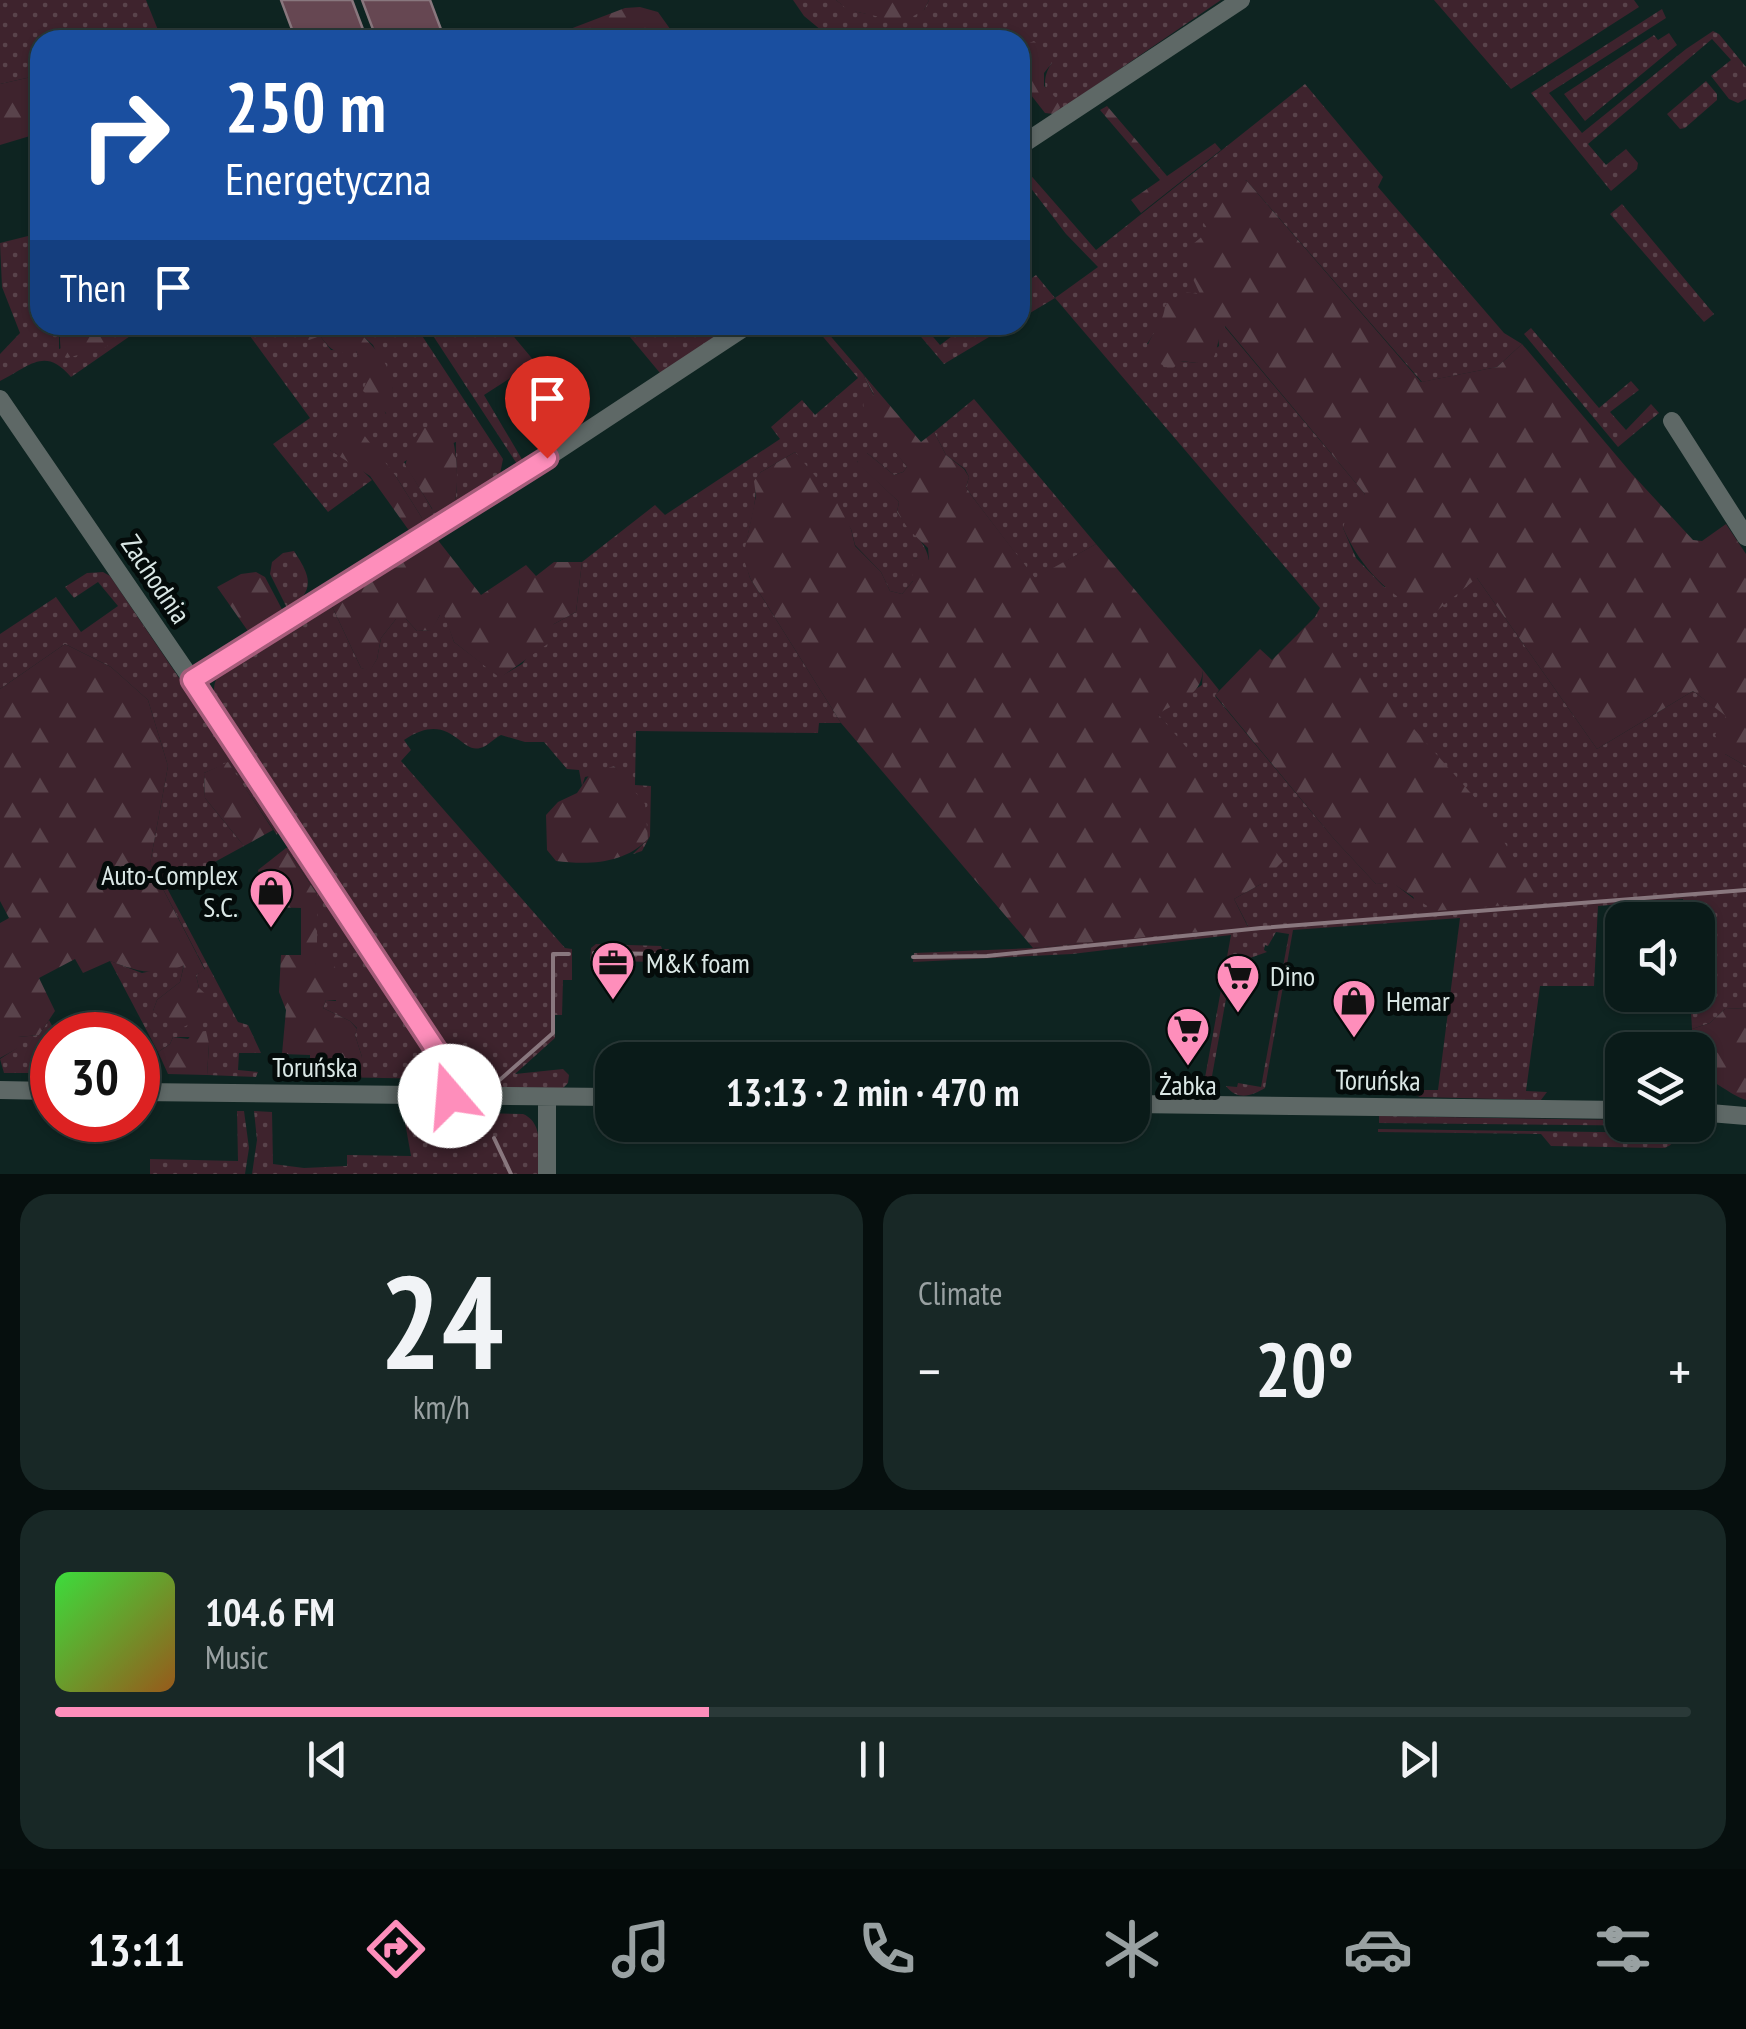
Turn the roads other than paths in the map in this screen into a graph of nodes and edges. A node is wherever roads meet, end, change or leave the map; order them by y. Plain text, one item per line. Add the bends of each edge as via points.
1 (1241, 0) edge
2 (1030, 139) edge
3 (733, 335) edge
4 (0, 400) edge
5 (1672, 421) dead end
6 (1746, 537) edge
7 (192, 680) junction
8 (0, 1090) edge
9 (30, 1091) edge
10 (160, 1092) edge
11 (450, 1096) junction
12 (547, 1097) junction
13 (595, 1097) edge
14 (1150, 1104) edge
15 (1605, 1110) edge
16 (1715, 1113) edge
17 (1746, 1116) edge
18 (547, 1174) edge

1 - 2 street
3 - 7 street
4 - 7 street, Zachodnia
5 - 6 street
7 - 11 street, Zachodnia via 438,1053
8 - 9 street
10 - 11 street, Toruńska
11 - 12 street, Toruńska
12 - 13 street, Toruńska
12 - 18 street
14 - 15 street, Toruńska
16 - 17 street

